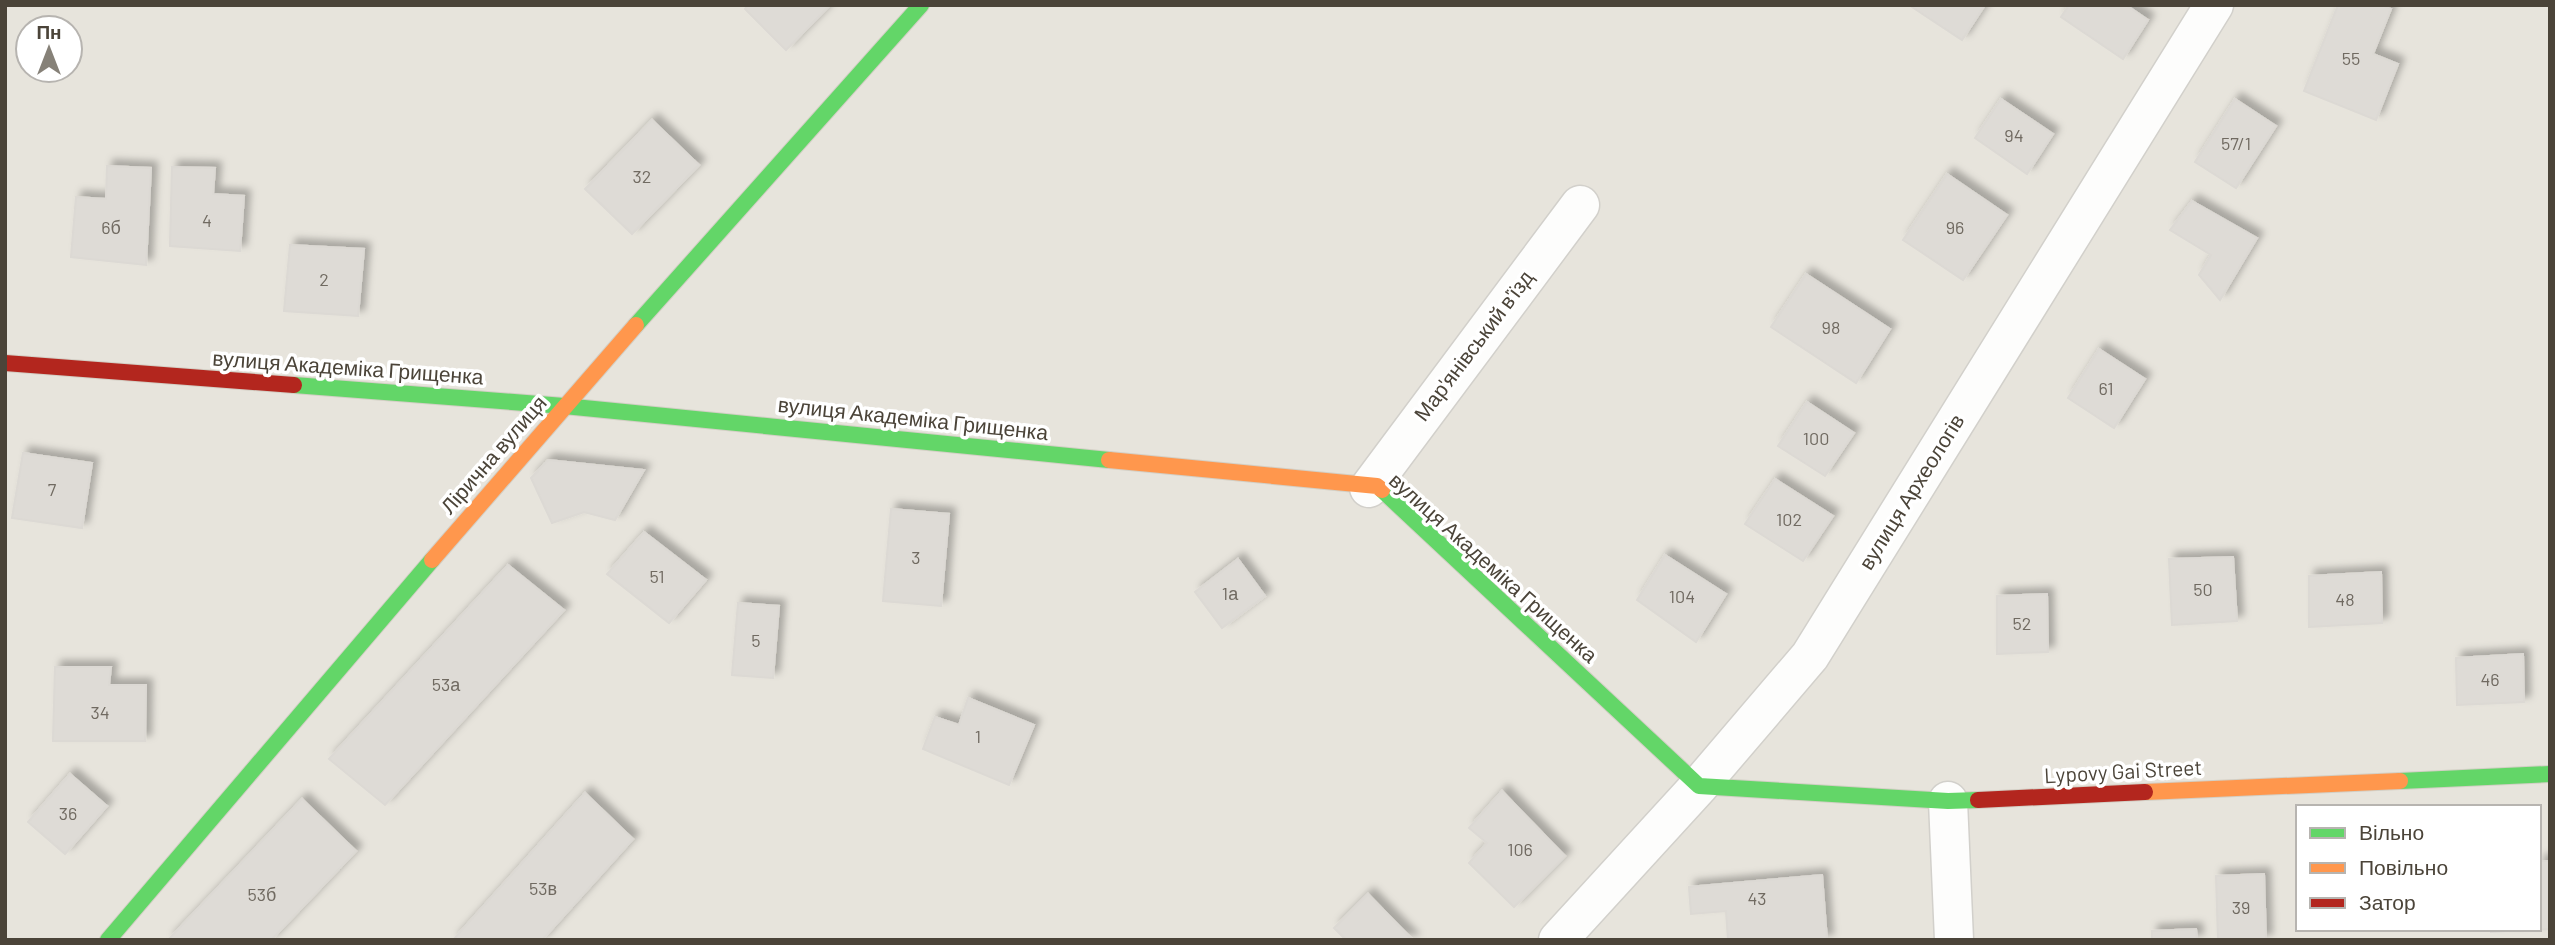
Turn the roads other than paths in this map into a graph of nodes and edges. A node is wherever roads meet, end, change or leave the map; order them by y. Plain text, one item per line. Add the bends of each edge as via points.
1 (921, 5) edge
2 (2214, 5) edge
3 (1580, 205) dead end
4 (5, 363) edge
5 (564, 406) junction
6 (1370, 487) junction
7 (2550, 774) edge
8 (1699, 786) junction
9 (1948, 801) junction
10 (108, 940) edge
11 (1559, 940) edge
12 (1954, 940) edge

1 - 5 street, Лірична вулиця
2 - 8 street, вулиця Археологів via 1810,656
3 - 6 street, Мар'янівський в'їзд
4 - 5 street, вулиця Академіка Грищенка
5 - 6 street, вулиця Академіка Грищенка
5 - 10 street, Лірична вулиця
6 - 8 street, вулиця Академіка Грищенка via 1377,486
7 - 9 street, Lypovy Gai Street
8 - 9 street, Lypovy Gai Street
8 - 11 street, вулиця Археологів
9 - 12 street

